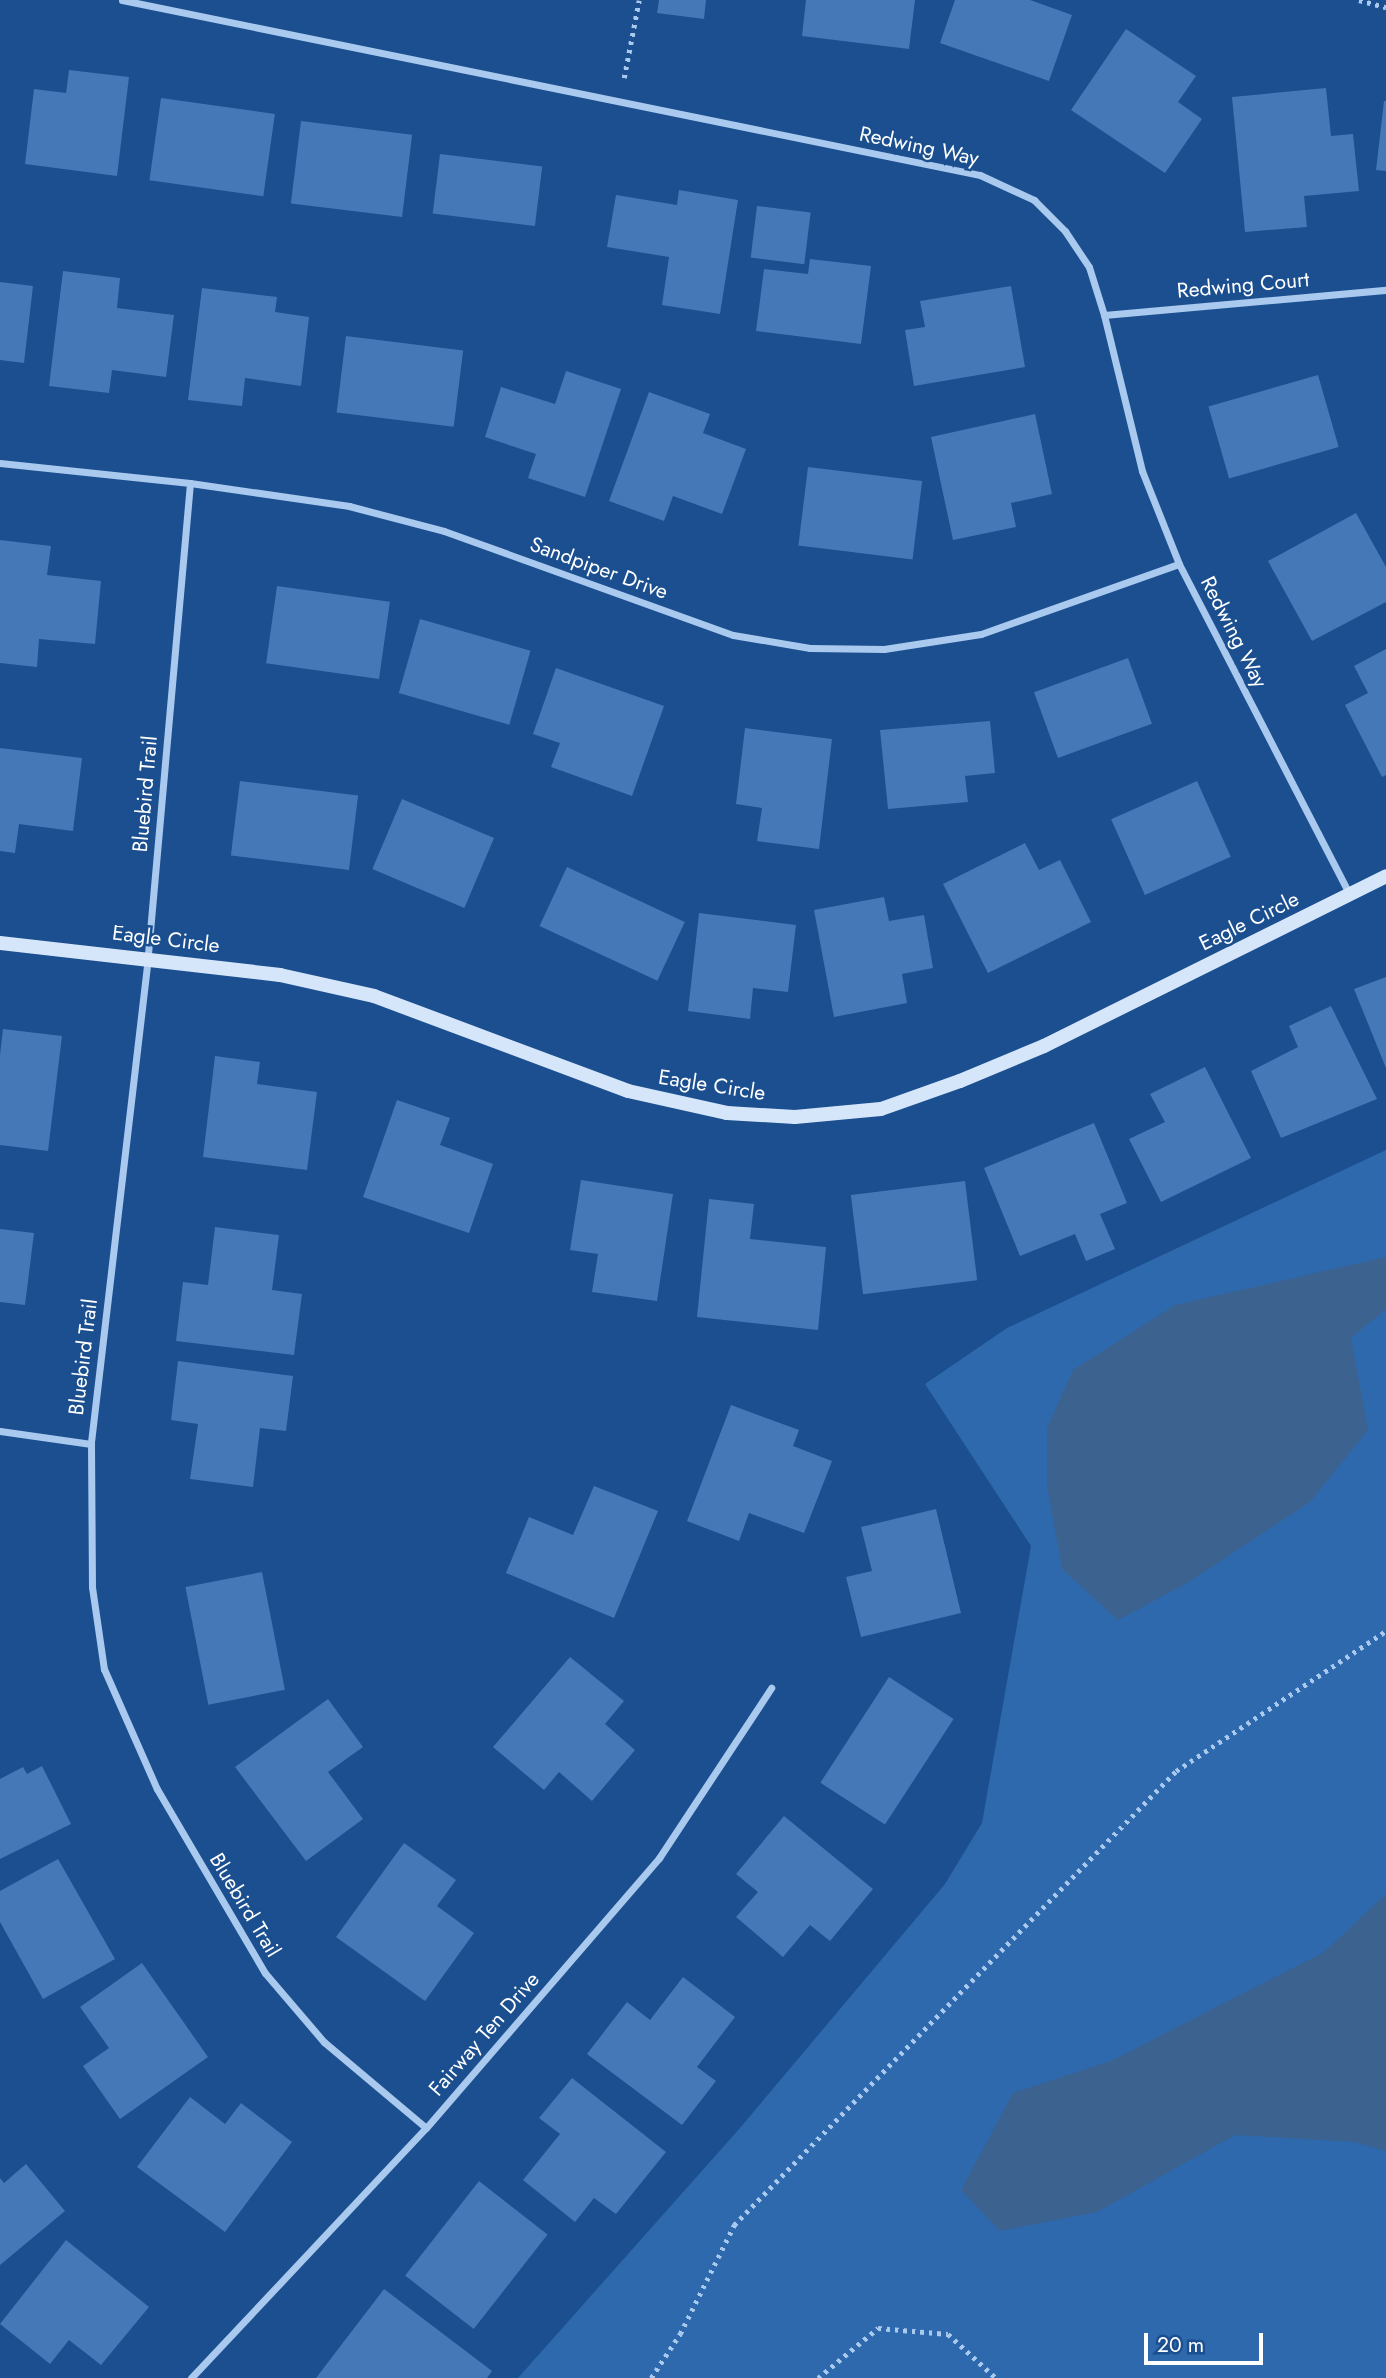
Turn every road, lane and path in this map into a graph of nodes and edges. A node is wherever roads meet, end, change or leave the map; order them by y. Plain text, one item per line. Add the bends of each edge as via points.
1 (122, 0) edge
2 (639, 0) edge
3 (1359, 0) edge
4 (1386, 7) edge
5 (619, 102) junction
6 (1386, 290) edge
7 (1104, 315) junction
8 (0, 463) edge
9 (190, 483) junction
10 (1179, 564) junction
11 (1386, 876) edge
12 (1349, 894) junction
13 (0, 943) edge
14 (148, 957) junction
15 (0, 1431) edge
16 (91, 1444) junction
17 (1386, 1631) edge
18 (771, 1688) dead end
19 (426, 2128) junction
20 (191, 2378) edge
21 (651, 2378) edge
22 (818, 2378) edge
23 (996, 2378) edge

1 - 5 street, Redwing Way
2 - 5 path
3 - 4 path
5 - 7 street, Redwing Way via 980,175 1034,200 1065,231 1089,267
6 - 7 street, Redwing Court
7 - 10 street, Redwing Way via 1142,471
8 - 9 street, Sandpiper Drive
9 - 10 street, Sandpiper Drive via 349,506 430,527 733,635 810,648 884,649 981,634
9 - 14 street, Bluebird Trail
10 - 12 street, Redwing Way
11 - 12 street, Eagle Circle
12 - 14 street, Eagle Circle via 1044,1046 960,1081 881,1109 794,1117 727,1113 628,1091 374,996 280,975
13 - 14 street, Eagle Circle
14 - 16 street, Bluebird Trail
15 - 16 street
16 - 19 street, Bluebird Trail via 93,1587 104,1669 158,1789 265,1973 324,2042
17 - 21 path via 1176,1771 734,2225 680,2334
18 - 19 street, Fairway Ten Drive via 659,1858
19 - 20 street, Fairway Ten Drive
22 - 23 path via 878,2328 948,2334

